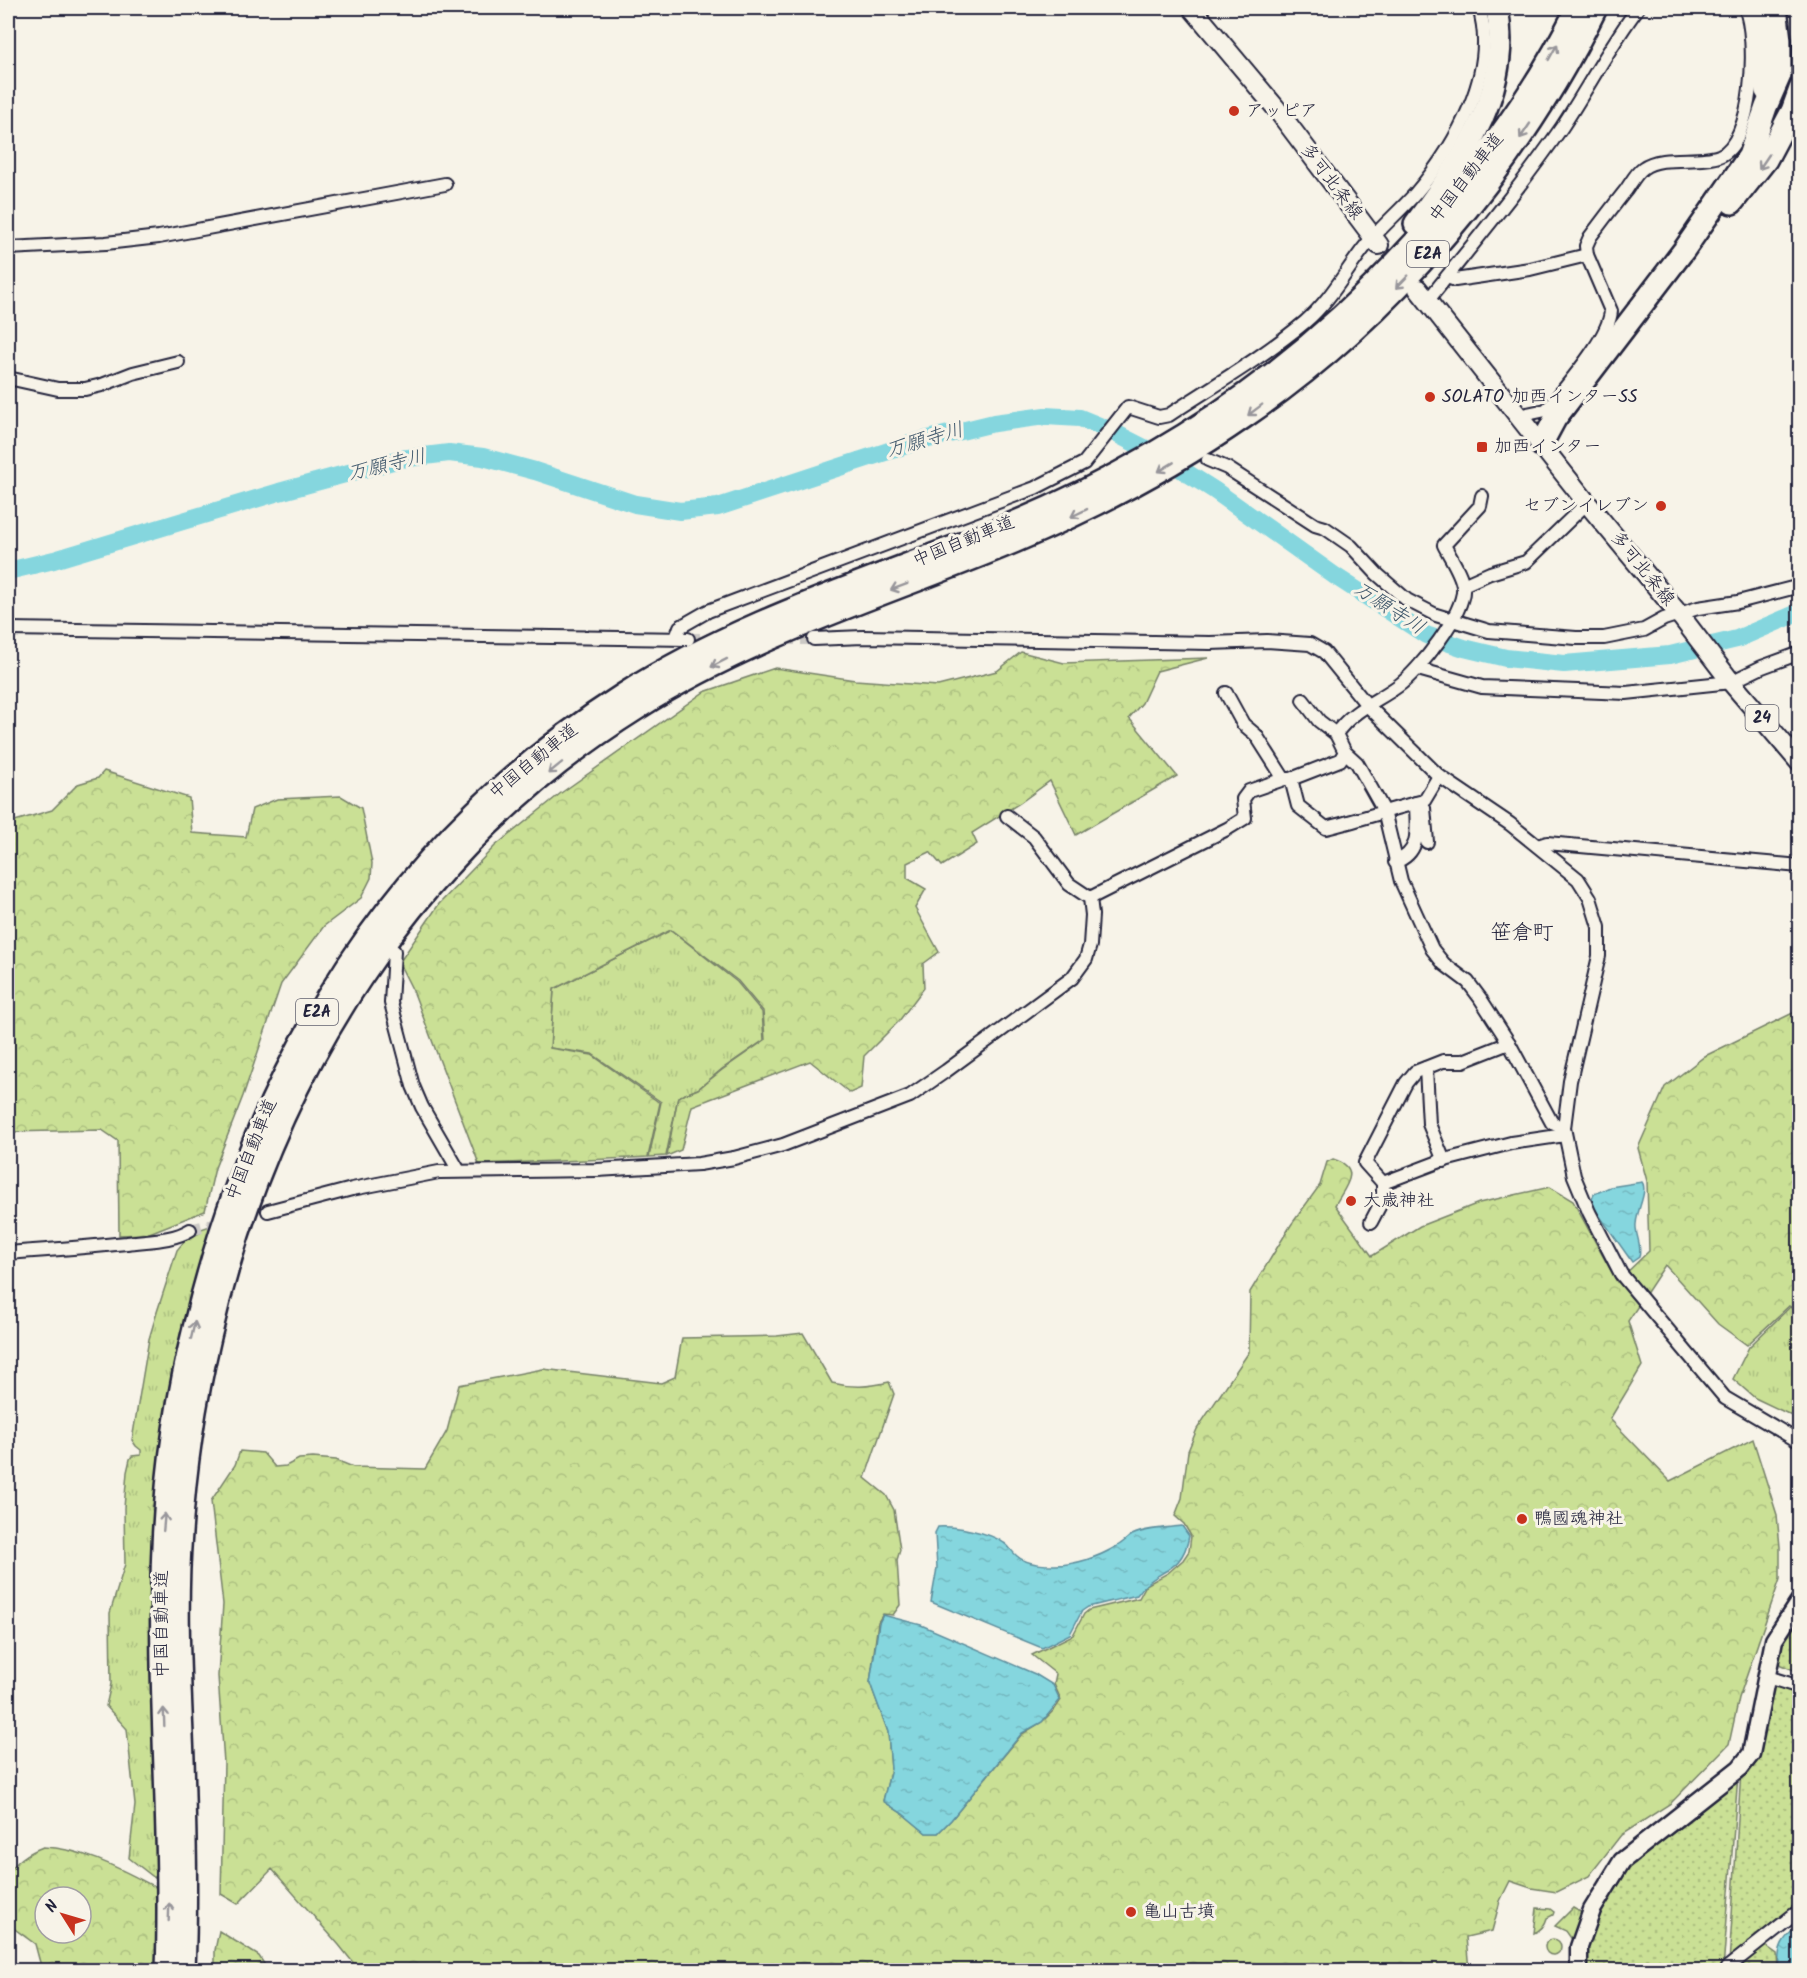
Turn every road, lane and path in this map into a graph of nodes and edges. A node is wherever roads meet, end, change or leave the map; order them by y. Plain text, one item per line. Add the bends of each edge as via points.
1 (1192, 8) edge
2 (1479, 8) edge
3 (1497, 8) edge
4 (1577, 8) edge
5 (1596, 8) edge
6 (1612, 8) edge
7 (1638, 8) edge
8 (1745, 8) edge
9 (1758, 8) edge
10 (1776, 8) edge
11 (1788, 8) edge
12 (1800, 88) edge
13 (1546, 97) junction
14 (1766, 107) junction
15 (1792, 111) junction
16 (445, 184) dead end
17 (1376, 241) junction
18 (8, 248) edge
19 (1587, 255) junction
20 (1447, 277) junction
21 (1422, 295) joint
22 (178, 362) dead end
23 (1290, 362) junction
24 (8, 378) edge
25 (1518, 416) junction
26 (1541, 445) junction
27 (1196, 448) junction
28 (1124, 481) junction
29 (1482, 496) dead end
30 (1587, 503) junction
31 (1463, 585) junction
32 (1800, 586) edge
33 (1680, 616) junction
34 (1451, 623) junction
35 (8, 629) edge
36 (814, 639) tunnel mouth
37 (1800, 653) edge
38 (1420, 665) junction
39 (1728, 677) junction
40 (1226, 693) dead end
41 (1303, 700) dead end
42 (1367, 705) junction
43 (1336, 734) junction
44 (1345, 752) junction
45 (1800, 763) edge
46 (1440, 776) junction
47 (1287, 779) junction
48 (1420, 802) junction
49 (1384, 811) junction
50 (1007, 816) dead end
51 (1427, 842) dead end
52 (1538, 846) junction
53 (1395, 862) junction
54 (1800, 866) edge
55 (1090, 898) junction
56 (394, 951) dead end
57 (1509, 1043) junction
58 (1426, 1068) junction
59 (1565, 1131) junction
60 (1444, 1161) junction
61 (459, 1171) junction
62 (1383, 1183) junction
63 (268, 1211) dead end
64 (1371, 1222) dead end
65 (190, 1230) tunnel mouth
66 (8, 1253) edge
67 (1800, 1442) edge
68 (1800, 1600) edge
69 (1767, 1677) junction
70 (1800, 1687) edge
71 (1800, 1910) edge
72 (167, 1971) edge
73 (184, 1971) edge
74 (1579, 1971) edge
75 (1726, 1971) edge

1 - 17 main road, 多可北条線 via 1275,107
2 - 17 street via 1484,21 1485,54 1471,105 1431,174
3 - 23 highway via 1500,56 1495,83 1469,144 1403,240 1350,302
23 -> 4 highway, 中国自動車道 / E2A via 1391,269 1466,181 1508,124
5 - 13 highway, 中国自動車道 / E2A
6 - 13 highway via 1566,82
7 - 20 street via 1517,190
8 - 19 street via 1750,18 1752,78 1748,104 1731,148 1716,157 1659,162 1642,169 1590,237
9 - 14 highway via 1764,43
10 - 14 highway via 1780,75
11 - 15 highway via 1792,25
12 - 15 highway
13 -> 27 highway, 中国自動車道 / E2A via 1486,185 1404,280 1301,375
14 - 26 highway via 1749,156 1684,250 1555,419
15 -> 26 highway via 1766,160 1690,255 1565,425
16 - 18 street via 159,237
17 - 35 street via 1305,322 1249,364 1169,415 1159,417 1128,407 1084,463 1035,488 708,611 680,627 682,638
19 - 20 street via 1530,269 1455,280
19 - 25 street via 1611,310 1611,320 1553,403 1546,410
20 - 21 street
21 - 25 main road, 多可北条線 / 24
22 - 24 street via 85,389 58,389
23 - 27 highway, 中国自動車道 / E2A via 1231,406
25 - 26 main road, 多可北条線 / 24
26 - 30 main road, 多可北条線 / 24
27 - 28 highway, 中国自動車道 / E2A
27 - 34 street via 1341,538 1407,600
72 -> 28 highway, 中国自動車道 / E2A via 163,1552 169,1468 180,1396 212,1257 235,1187 259,1125 318,1009 354,953 432,855 519,772 588,718 679,662 797,606
28 -> 73 highway, 中国自動車道 / E2A via 1075,516 748,648 639,708 567,758 491,823 445,869 368,966 334,1018 304,1072 252,1191 211,1332 197,1397 180,1537 178,1609 186,1906
29 - 31 street via 1480,506 1444,545
30 - 31 street via 1526,562
30 - 33 main road, 多可北条線 / 24
31 - 34 street
32 - 33 street via 1698,608
33 - 34 street via 1664,619 1644,630 1604,638 1488,631
33 - 39 main road, 多可北条線 / 24
34 - 38 street
36 - 42 street via 1310,644 1324,652
37 - 39 street
38 - 39 street via 1482,687 1614,693
38 - 42 street via 1399,686
39 - 45 main road, 多可北条線 / 24
40 - 47 street via 1243,724 1256,735
41 - 43 street via 1319,721
42 - 43 street
42 - 46 street
43 - 44 street
44 - 47 street via 1340,760
44 - 49 street via 1357,763
46 - 48 street
46 - 52 street
47 - 49 street via 1298,806 1326,828
47 - 55 street via 1249,791 1243,799 1245,818
48 - 49 street
48 - 51 street
48 - 53 street via 1417,842 1406,857
49 - 53 street
50 - 55 street via 1034,837 1069,884
52 - 54 street via 1547,843
52 - 59 street via 1578,879 1590,898 1599,927 1599,956 1570,1081
53 - 57 street via 1432,949 1468,982
55 - 61 street via 1090,945 1086,959 1072,978 910,1096 783,1145 708,1163 597,1170
56 - 61 street via 391,1003 413,1086
57 - 58 street via 1463,1061 1443,1061
57 - 59 street via 1552,1123
58 - 60 street via 1429,1124
58 - 62 street via 1415,1072 1406,1083 1365,1163
59 - 60 street
59 - 67 street via 1574,1176 1621,1274 1725,1398
60 - 62 street
61 - 63 street via 410,1176
62 - 64 street via 1383,1199
65 - 66 street via 179,1236 136,1242
68 - 69 street via 1774,1640
69 - 70 street
69 - 74 street via 1750,1754 1740,1768 1622,1861 1592,1910 1579,1947
71 - 75 street

